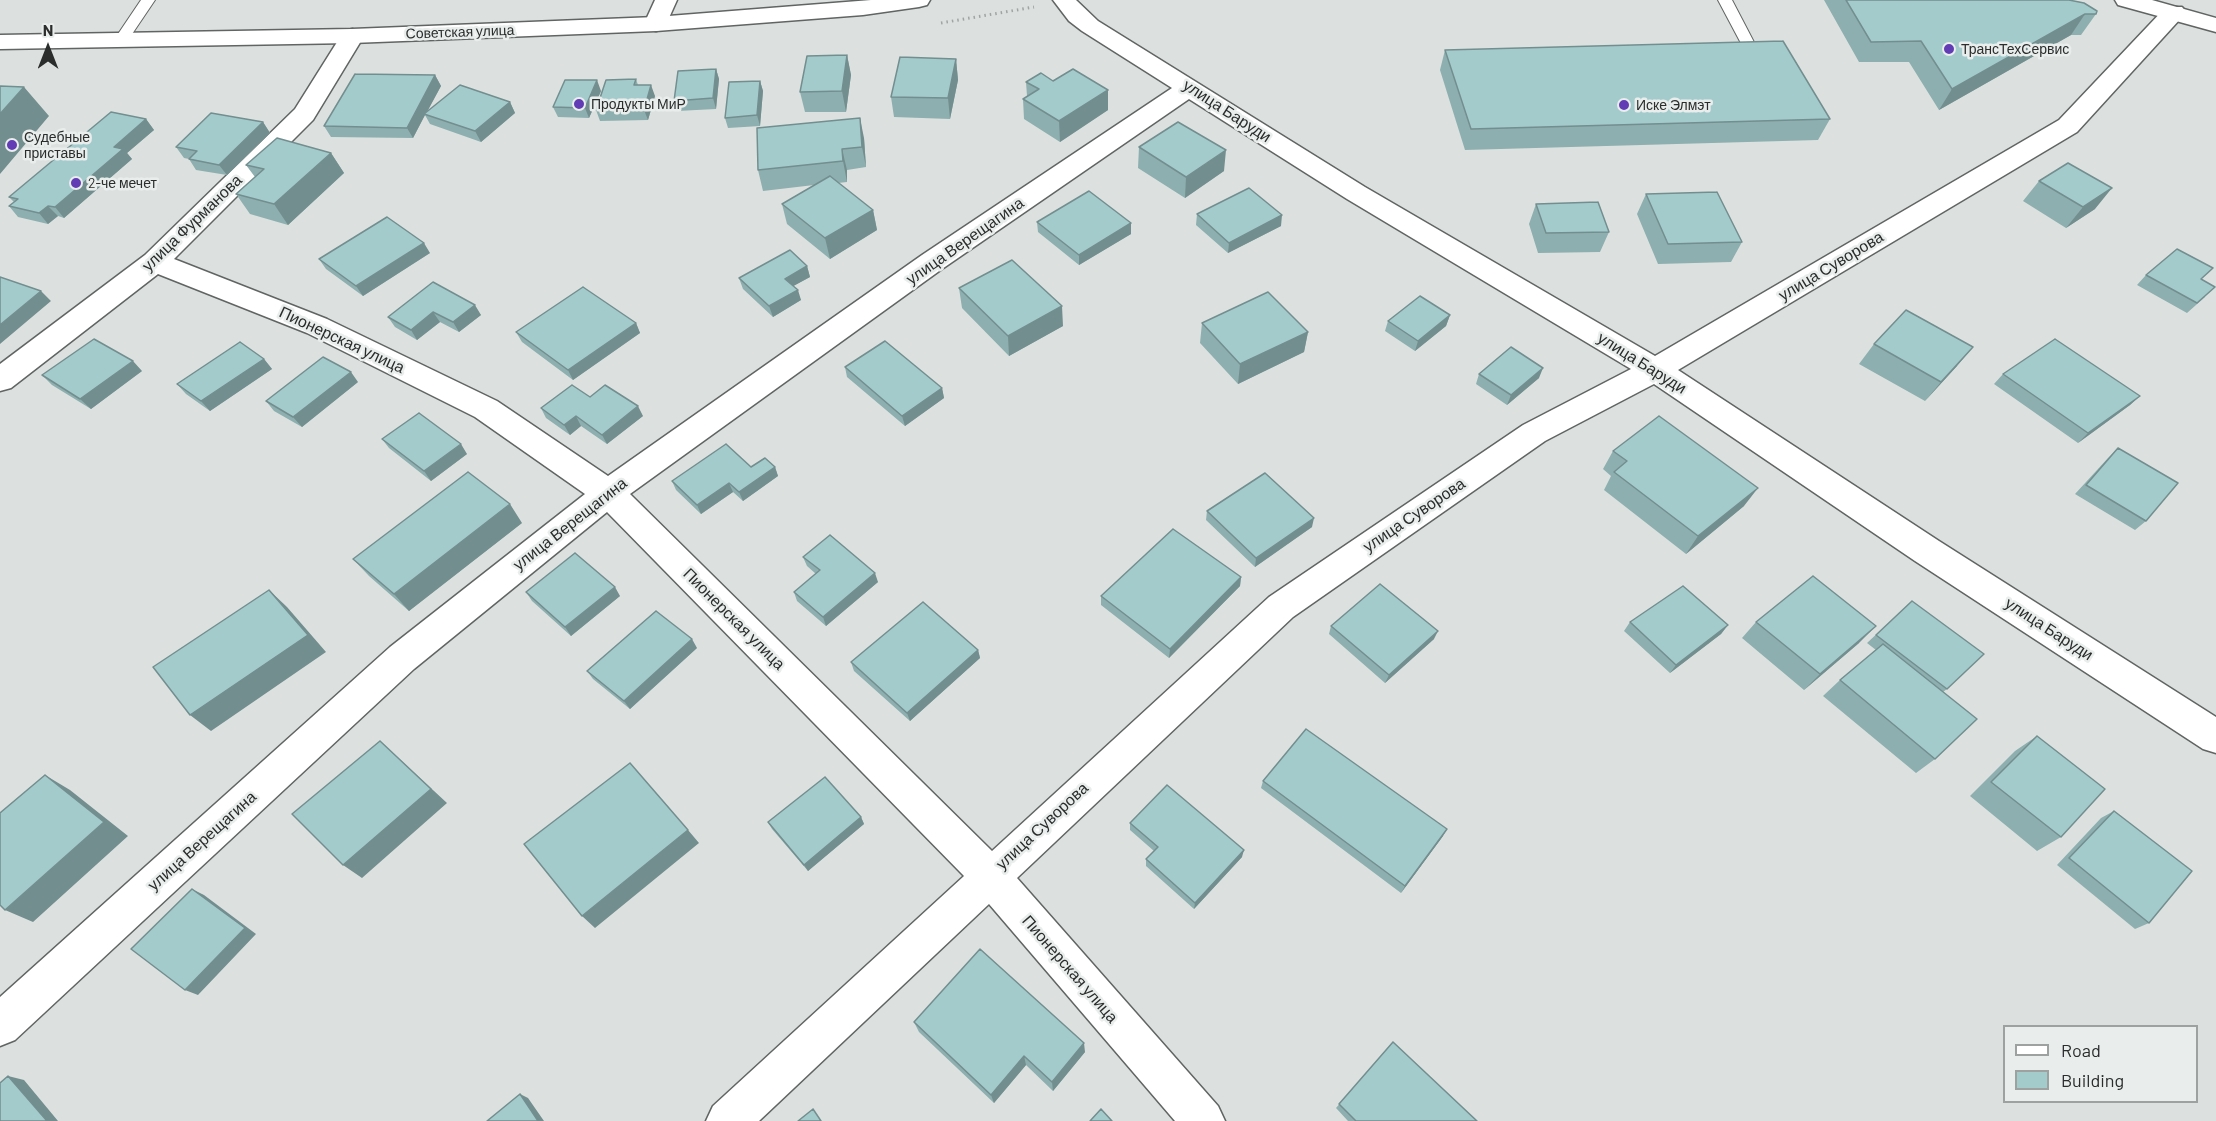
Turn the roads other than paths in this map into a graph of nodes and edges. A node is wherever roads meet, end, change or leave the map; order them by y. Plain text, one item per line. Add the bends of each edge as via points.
1 (148, 0) edge
2 (666, 0) edge
3 (919, 0) edge
4 (1064, 0) edge
5 (1725, 0) edge
6 (2126, 0) edge
7 (2174, 12) junction
8 (656, 24) junction
9 (2216, 25) edge
10 (352, 36) junction
11 (121, 40) junction
12 (0, 42) edge
13 (1749, 46) edge
14 (1190, 87) junction
15 (155, 262) junction
16 (1655, 370) junction
17 (0, 380) edge
18 (608, 493) junction
19 (2216, 736) edge
20 (989, 875) junction
21 (0, 1025) edge
22 (728, 1121) edge
23 (1203, 1121) edge

1 - 11 lane
2 - 8 street
3 - 8 street, Советская улица
4 - 14 street, улица Баруди via 1090,26
5 - 13 lane
6 - 7 street
7 - 9 street
7 - 16 street, улица Суворова via 2068,126
8 - 10 street, Советская улица
10 - 11 street, Советская улица
10 - 15 street, улица Фурманова via 304,114
11 - 12 street, Советская улица
14 - 16 street, улица Баруди via 1356,194
14 - 18 street, улица Верещагина via 932,262
15 - 17 street, улица Фурманова
15 - 18 street, Пионерская улица via 317,326 486,409
16 - 19 street, улица Баруди
16 - 20 street, улица Суворова via 1534,432 1281,606
18 - 20 street, Пионерская улица
18 - 21 street, улица Верещагина via 402,658
20 - 22 street, улица Суворова
20 - 23 street, Пионерская улица

